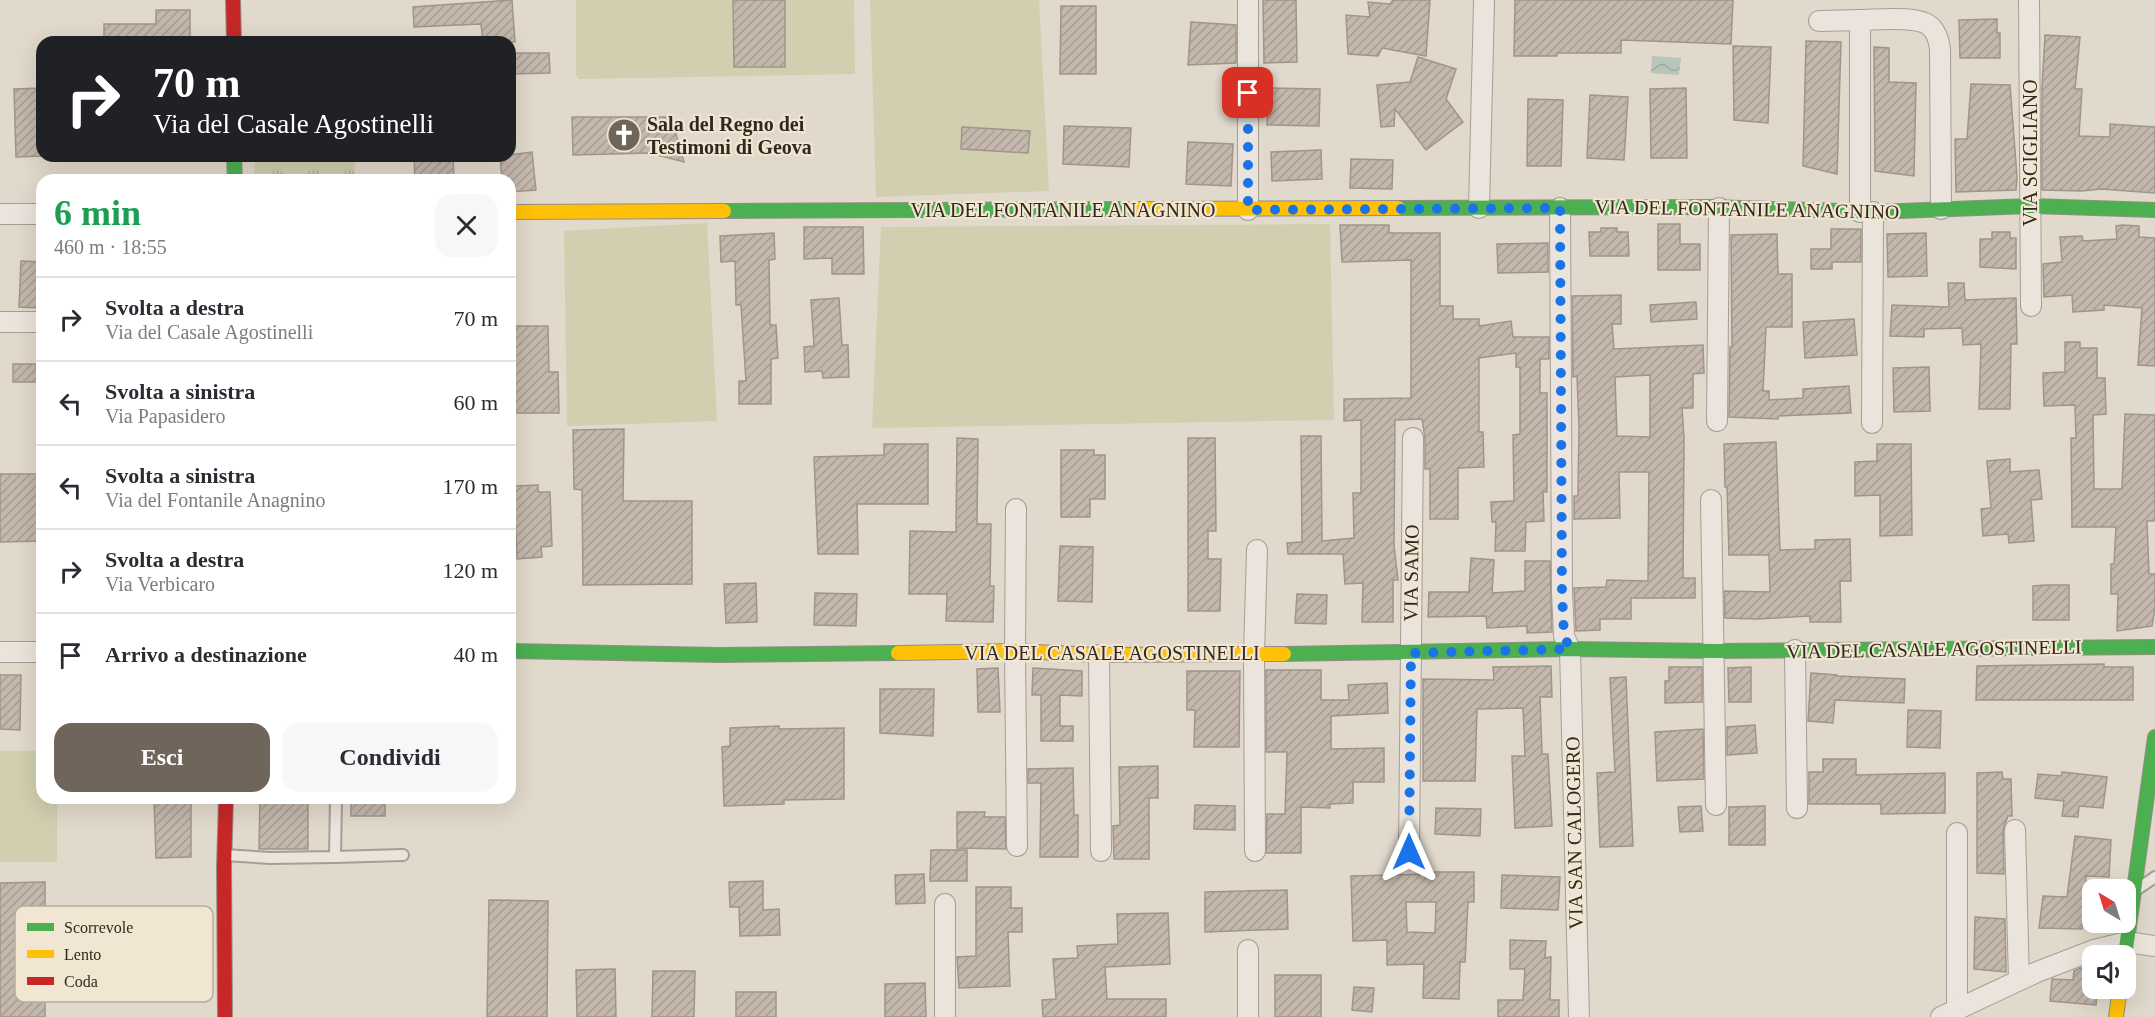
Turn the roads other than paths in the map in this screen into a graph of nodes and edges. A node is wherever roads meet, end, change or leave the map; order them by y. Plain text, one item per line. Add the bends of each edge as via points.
1 (233, 0) edge
2 (1248, 0) edge
3 (2029, 0) edge
4 (1484, 2) dead end
5 (1860, 20) junction
6 (1819, 21) dead end
7 (234, 36) edge
8 (2031, 206) junction
9 (1479, 208) junction
10 (1560, 208) junction
11 (1719, 208) junction
12 (1248, 210) junction
13 (1941, 210) junction
14 (2155, 210) edge
15 (516, 212) edge
16 (1866, 212) junction
17 (0, 214) edge
18 (36, 214) edge
19 (2031, 306) dead end
20 (0, 322) edge
21 (36, 322) edge
22 (1717, 421) dead end
23 (1872, 423) dead end
24 (1413, 438) dead end
25 (1711, 500) dead end
26 (1016, 509) dead end
27 (1257, 550) dead end
28 (2155, 646) edge
29 (1570, 649) junction
30 (516, 651) edge
31 (1015, 651) junction
32 (1713, 651) junction
33 (1795, 651) junction
34 (0, 652) edge
35 (36, 652) edge
36 (1411, 653) junction
37 (1254, 654) junction
38 (1099, 655) junction
39 (2155, 737) edge
40 (2153, 771) edge
41 (226, 804) edge
42 (336, 804) edge
43 (1716, 805) dead end
44 (1797, 808) dead end
45 (2015, 830) dead end
46 (1957, 833) dead end
47 (1017, 846) dead end
48 (1101, 851) dead end
49 (1255, 851) dead end
50 (1409, 852) dead end
51 (224, 855) junction
52 (403, 855) dead end
53 (335, 857) junction
54 (2155, 878) edge
55 (2136, 879) edge
56 (2136, 890) edge
57 (945, 904) dead end
58 (2155, 946) edge
59 (2136, 948) edge
60 (1248, 951) dead end
61 (2082, 954) edge
62 (2019, 980) junction
63 (2118, 999) edge
64 (1949, 1013) edge
65 (225, 1017) edge
66 (945, 1017) edge
67 (1248, 1017) edge
68 (1579, 1017) edge
69 (2116, 1017) edge

1 - 7 street
2 - 12 street
3 - 8 street, VIA SCIGLIANO
4 - 9 street
5 - 6 street
5 - 13 street via 1917,20 1932,28 1938,39
5 - 16 street
8 - 13 street, VIA DEL FONTANILE ANAGNINO
8 - 14 street, VIA DEL FONTANILE ANAGNINO
8 - 19 street, VIA SCIGLIANO
9 - 10 street, VIA DEL FONTANILE ANAGNINO
9 - 12 street, VIA DEL FONTANILE ANAGNINO
10 - 11 street, VIA DEL FONTANILE ANAGNINO
10 - 29 street, VIA SAN CALOGERO via 1562,592 1564,636
11 - 16 street, VIA DEL FONTANILE ANAGNINO
11 - 22 street
12 - 15 street, VIA DEL FONTANILE ANAGNINO
13 - 16 street, VIA DEL FONTANILE ANAGNINO
16 - 23 street
17 - 18 street
20 - 21 street
24 - 36 street, VIA SAMO
25 - 32 street
26 - 31 street
27 - 37 street
28 - 33 street, VIA DEL CASALE AGOSTINELLI
29 - 32 street, VIA DEL CASALE AGOSTINELLI
29 - 36 street, VIA DEL CASALE AGOSTINELLI
29 - 68 street, VIA SAN CALOGERO
30 - 31 street, VIA DEL CASALE AGOSTINELLI via 719,655
31 - 38 street, VIA DEL CASALE AGOSTINELLI
31 - 47 street
32 - 33 street, VIA DEL CASALE AGOSTINELLI
32 - 43 street
33 - 44 street
34 - 35 street
36 - 37 street, VIA DEL CASALE AGOSTINELLI
36 - 50 street, VIA SAMO
37 - 38 street, VIA DEL CASALE AGOSTINELLI
37 - 49 street
38 - 48 street
39 - 40 street
40 - 55 street
41 - 51 street
42 - 53 lane
45 - 62 street
46 - 64 street
51 - 53 lane
51 - 65 street
52 - 53 lane
54 - 56 lane
57 - 66 street
58 - 59 street
60 - 67 street
61 - 62 street
62 - 64 street
63 - 69 street

